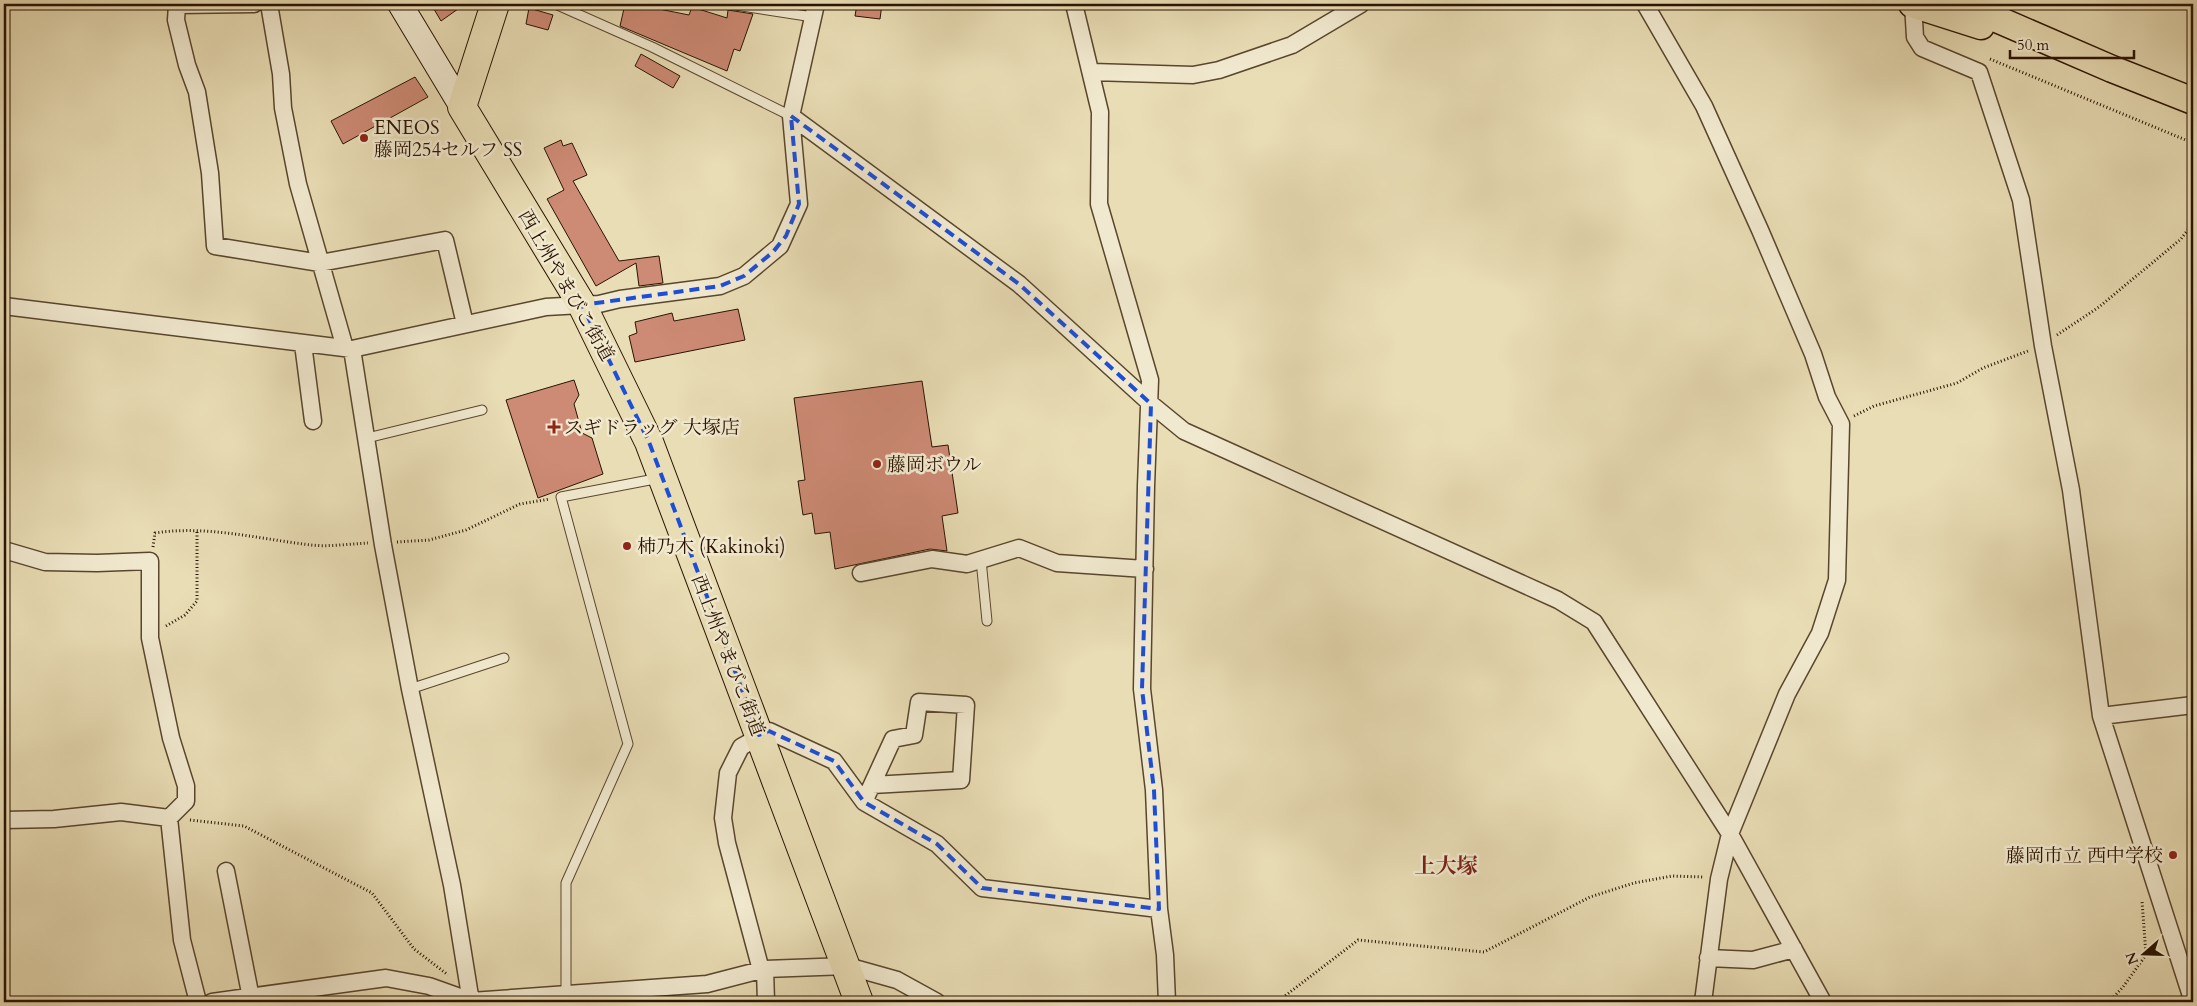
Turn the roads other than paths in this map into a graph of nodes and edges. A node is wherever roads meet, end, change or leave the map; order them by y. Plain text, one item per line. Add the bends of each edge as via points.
1 (254, 4) edge
2 (269, 4) edge
3 (400, 4) edge
4 (495, 4) edge
5 (555, 4) edge
6 (729, 4) edge
7 (1074, 4) edge
8 (1361, 4) edge
9 (1645, 4) edge
10 (1913, 4) edge
11 (1962, 4) edge
12 (815, 10) edge
13 (2112, 69) junction
14 (1092, 72) junction
15 (2193, 100) edge
16 (462, 107) junction
17 (791, 116) junction
18 (320, 263) junction
19 (582, 305) junction
20 (4, 306) edge
21 (465, 324) junction
22 (303, 344) junction
23 (349, 349) junction
24 (1151, 404) junction
25 (482, 410) dead end
26 (313, 421) dead end
27 (367, 438) junction
28 (663, 478) junction
29 (4, 550) edge
30 (981, 560) junction
31 (1145, 569) junction
32 (861, 573) dead end
33 (986, 621) dead end
34 (504, 658) dead end
35 (410, 689) junction
36 (2193, 705) edge
37 (2101, 716) junction
38 (759, 735) junction
39 (872, 785) junction
40 (864, 802) junction
41 (169, 818) junction
42 (4, 820) edge
43 (1730, 834) junction
44 (226, 871) dead end
45 (1159, 909) junction
46 (1794, 949) junction
47 (1708, 958) junction
48 (846, 966) junction
49 (763, 970) junction
50 (566, 994) junction
51 (251, 998) junction
52 (471, 1001) edge
53 (198, 1002) edge
54 (212, 1002) edge
55 (766, 1002) edge
56 (860, 1002) edge
57 (937, 1002) edge
58 (1167, 1002) edge
59 (1703, 1002) edge
60 (1823, 1002) edge
61 (2193, 1002) edge

1 - 18 street via 177,5 176,20 186,65 197,92 210,173 215,246
2 - 18 street via 281,74 283,108 298,184
3 - 16 street
4 - 16 highway
5 - 17 lane
6 - 12 lane
7 - 14 street
8 - 14 street via 1292,45 1219,70 1193,75
9 - 43 street via 1704,106 1841,424 1837,580 1820,632 1787,694
10 - 13 main road
10 - 37 street via 1915,37 1922,48 1980,72 2021,200 2043,346 2071,490
11 - 13 main road
12 - 17 street
13 - 15 main road
14 - 24 street via 1100,112 1099,204 1150,380
16 - 19 highway, 西上州やまびこ街道
17 - 19 street via 799,204 780,246 744,276 720,286
17 - 24 street via 1019,284
18 - 21 street via 446,240
18 - 23 street
19 - 21 street via 546,307
19 - 28 highway, 西上州やまびこ街道 via 622,383
20 - 22 street
21 - 23 street
22 - 23 street
22 - 26 street
23 - 27 street
24 - 31 street
24 - 43 street via 1184,431 1558,600 1594,622
25 - 27 lane
27 - 35 street via 382,542
28 - 38 highway, 西上州やまびこ街道
28 - 50 lane via 561,497 628,744 566,883
29 - 41 street via 45,562 150,561 151,644 171,738 186,786 186,801
30 - 31 street via 1020,548 1057,563
30 - 32 street via 968,564 932,559
30 - 33 lane
31 - 45 street via 1142,689 1154,790
34 - 35 lane
35 - 52 street via 452,885
36 - 37 street
37 - 61 street
38 - 40 street via 769,731 834,761
38 - 48 highway, 西上州やまびこ街道
38 - 49 street via 741,747 728,773 722,818
39 - 39 street via 893,739 914,735 920,702 966,705 961,780
39 - 40 street
40 - 45 street via 937,844 982,888
41 - 42 street via 121,812
41 - 53 street via 182,940
43 - 46 street
43 - 47 street via 1719,879
44 - 51 street
45 - 58 street
46 - 47 street via 1753,960
46 - 60 street
47 - 59 street
48 - 49 street
48 - 56 highway, 西上州やまびこ街道
48 - 57 street via 897,980
49 - 50 street via 707,984
49 - 55 street
50 - 52 street
51 - 52 street via 386,978 429,986
51 - 54 street

